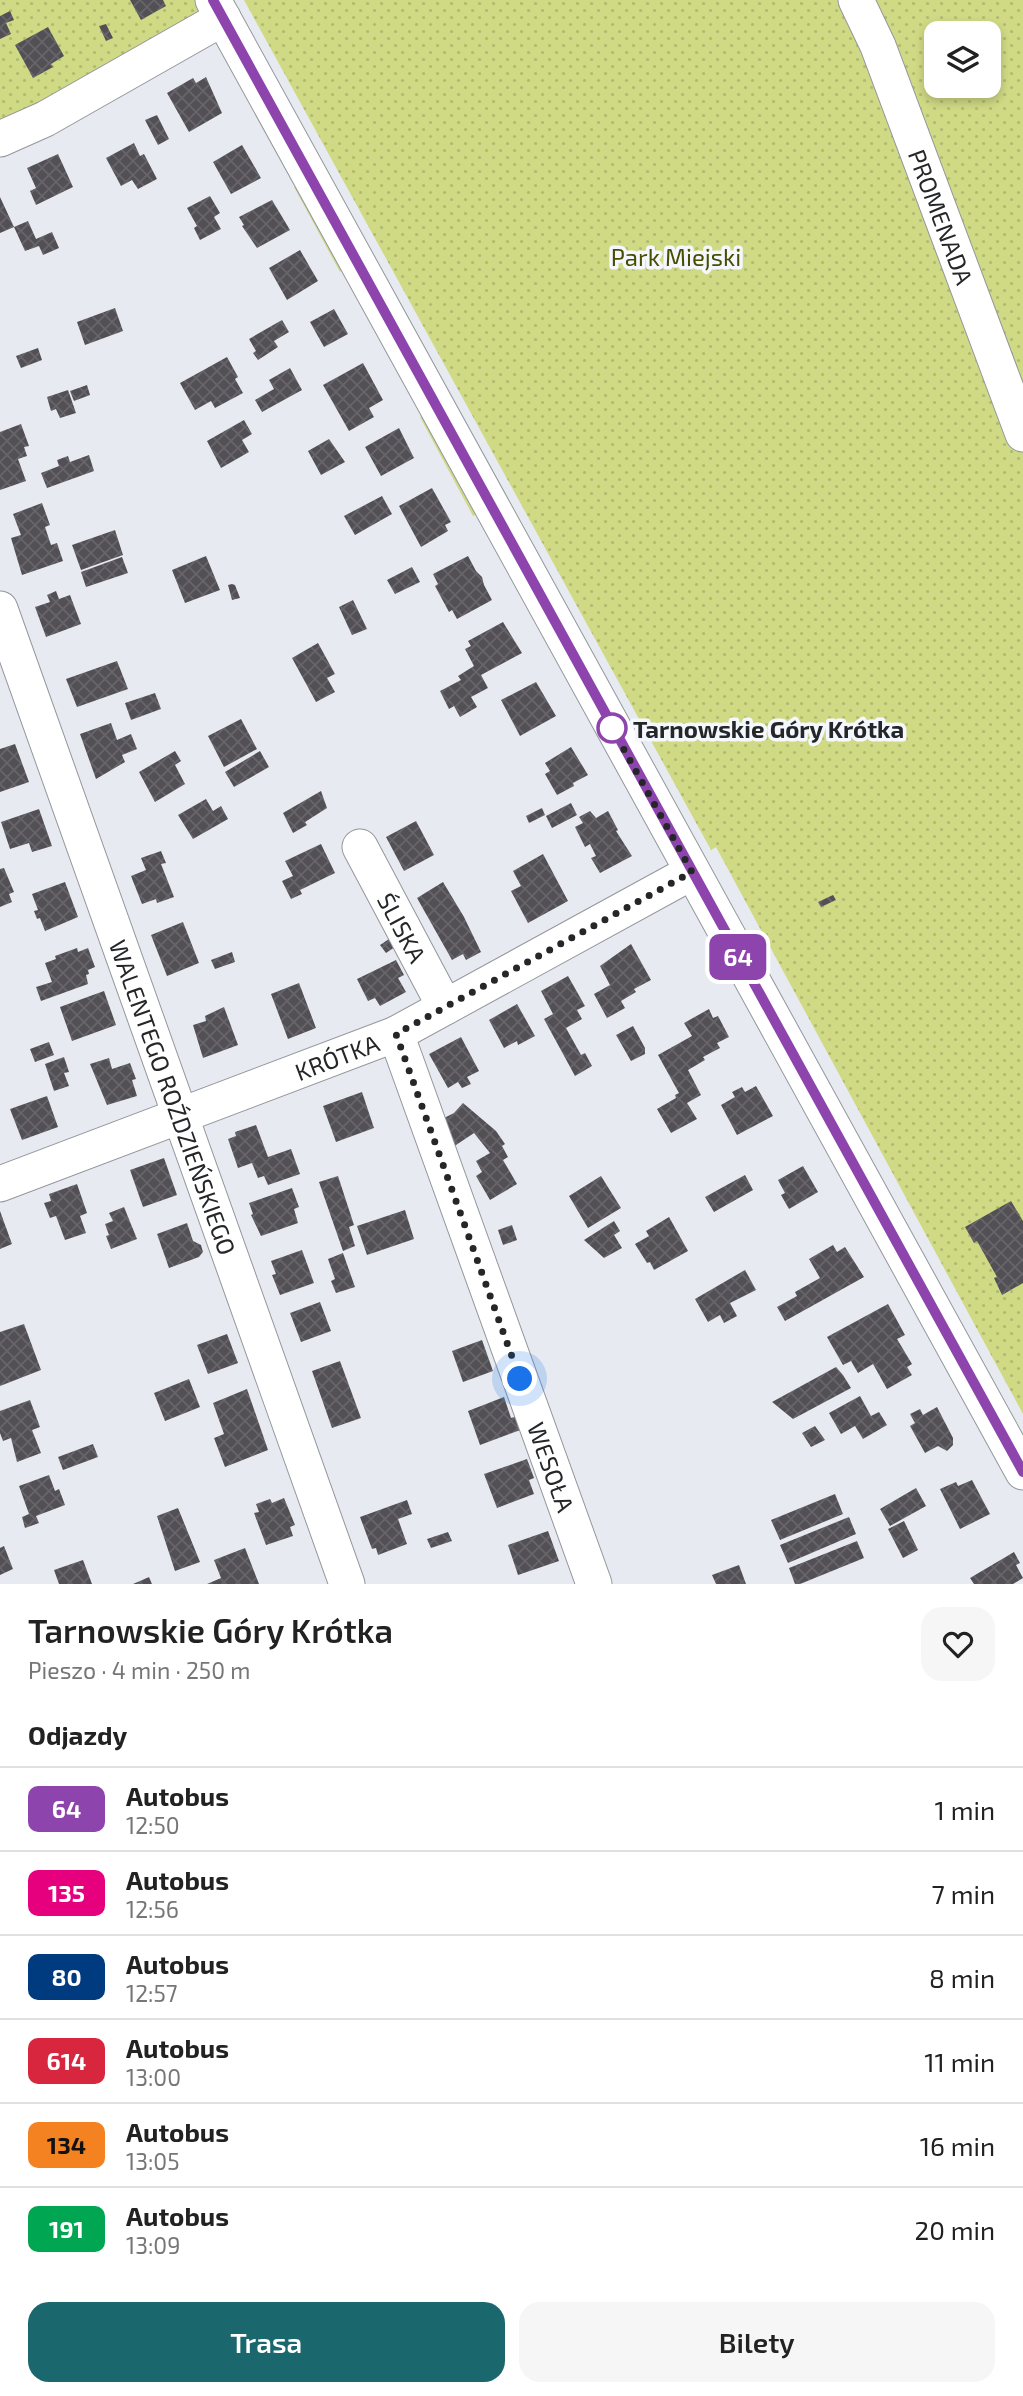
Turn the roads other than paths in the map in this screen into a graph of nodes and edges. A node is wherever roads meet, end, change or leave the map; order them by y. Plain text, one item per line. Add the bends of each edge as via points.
1 (856, 0) edge
2 (218, 9) edge
3 (0, 139) edge
4 (1023, 434) edge
5 (0, 609) edge
6 (360, 847) dead end
7 (692, 872) junction
8 (445, 1007) junction
9 (396, 1034) junction
10 (182, 1116) junction
11 (1, 1181) edge
12 (1023, 1472) edge
13 (347, 1584) edge
14 (594, 1584) edge

1 - 4 street, PROMENADA via 878,46
2 - 3 street via 45,119
2 - 7 street
5 - 10 street, WALENTEGO ROŹDZIEŃSKIEGO
6 - 8 street, ŚLISKA
7 - 8 street, KRÓTKA
7 - 12 street
8 - 9 street, KRÓTKA
9 - 10 street, KRÓTKA
9 - 14 street, WESOŁA
10 - 11 street, KRÓTKA
10 - 13 street, WALENTEGO ROŹDZIEŃSKIEGO

